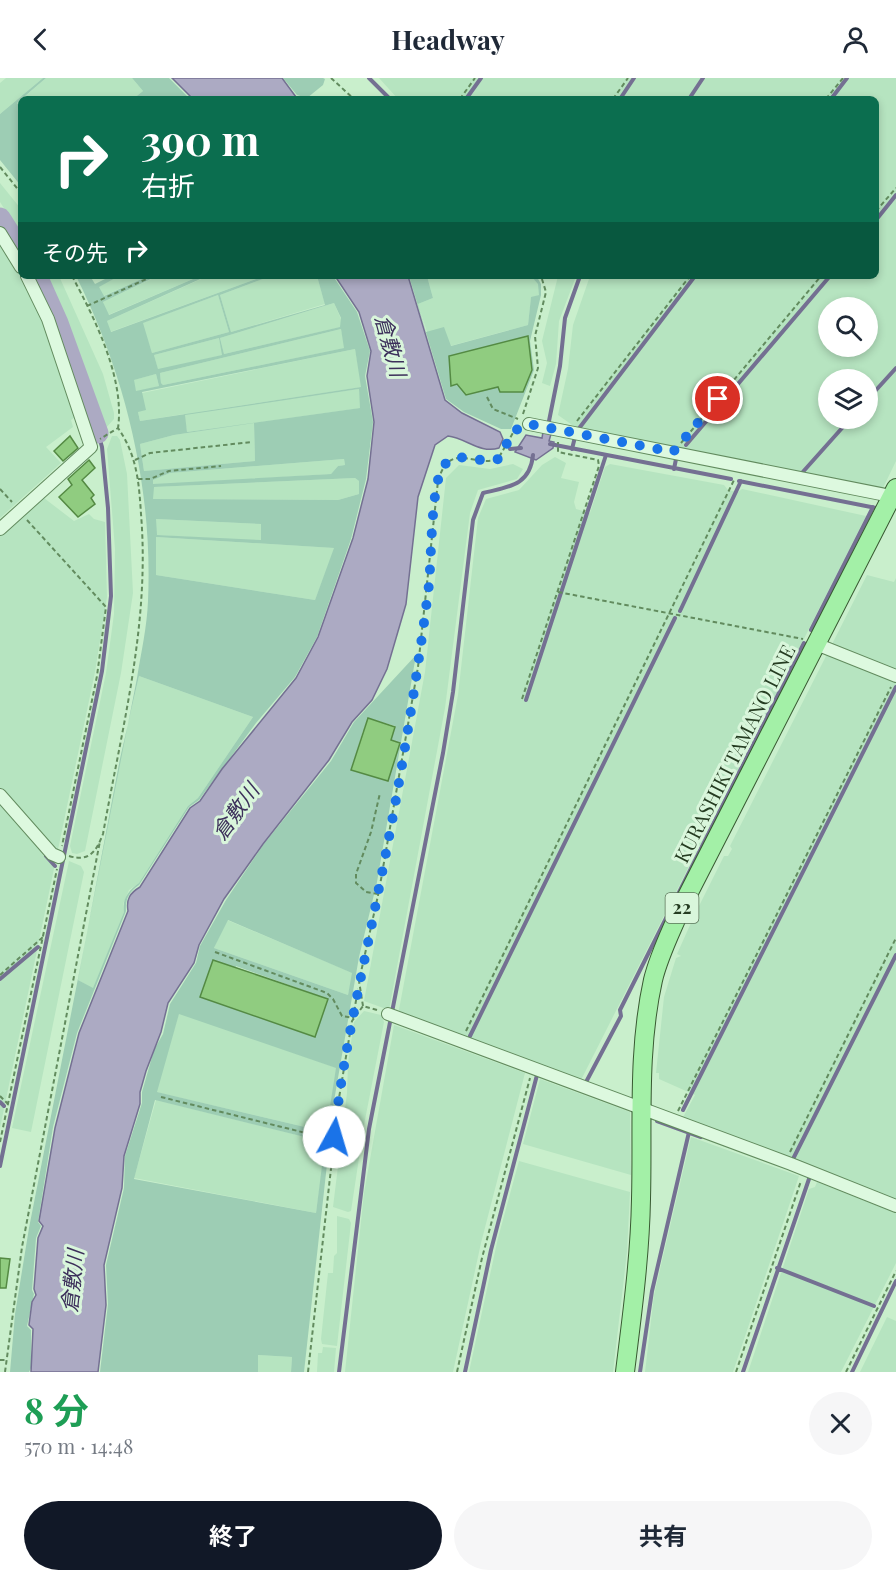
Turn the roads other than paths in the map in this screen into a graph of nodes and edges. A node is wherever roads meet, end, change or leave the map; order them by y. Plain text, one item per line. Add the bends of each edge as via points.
1 (0, 233) edge
2 (18, 262) edge
3 (28, 279) edge
4 (529, 424) road end
5 (895, 494) edge
6 (0, 529) edge
7 (816, 644) junction
8 (893, 675) edge
9 (0, 795) edge
10 (63, 856) road end
11 (392, 1015) road end
12 (642, 1110) junction
13 (896, 1206) edge
14 (625, 1372) edge

1 - 2 street
3 - 6 street via 48,318 91,447 17,508
4 - 5 street
5 - 7 main road, KURASHIKI TAMANO LINE / 22
7 - 8 street
7 - 12 main road, KURASHIKI TAMANO LINE / 22 via 666,942 646,1018
9 - 10 street via 52,854
11 - 12 street
12 - 13 street
12 - 14 main road, KURASHIKI TAMANO LINE / 22 via 638,1255

